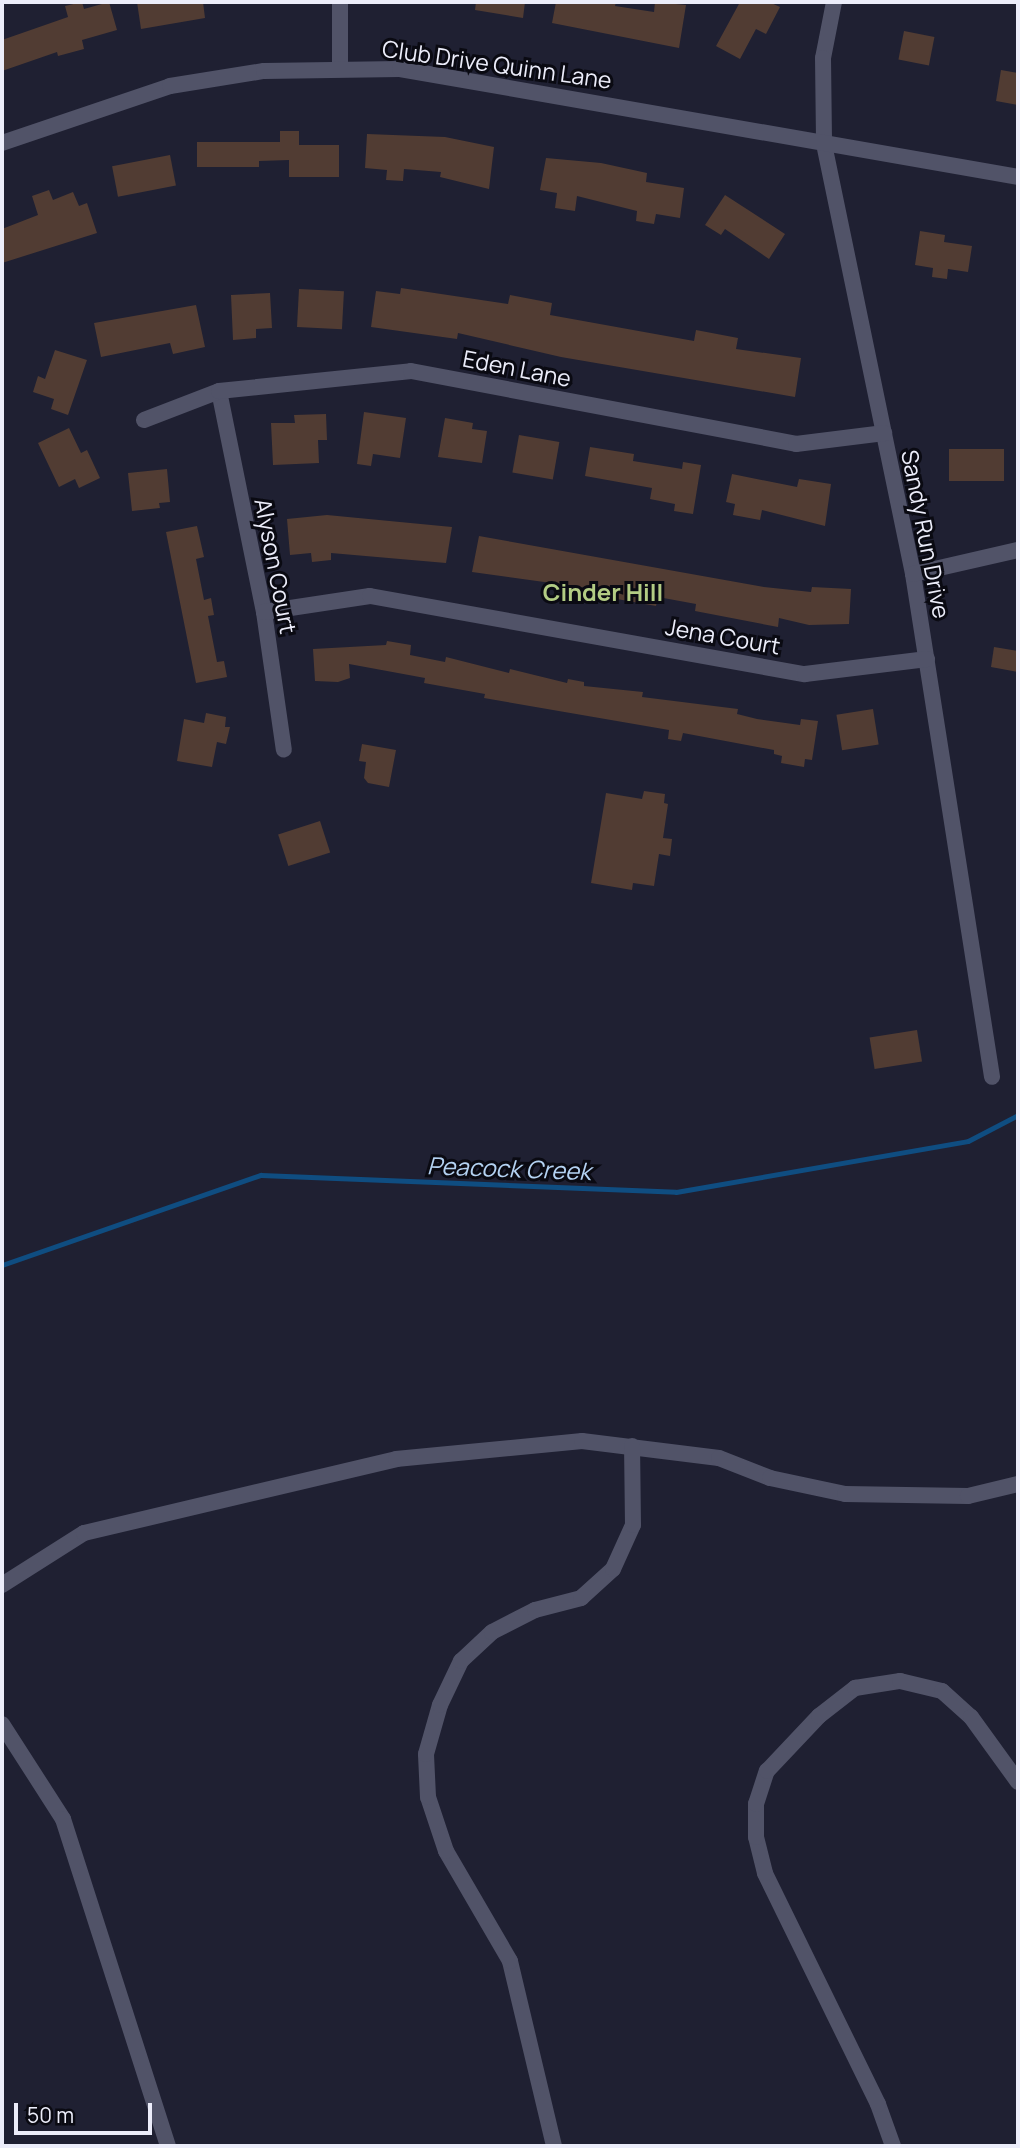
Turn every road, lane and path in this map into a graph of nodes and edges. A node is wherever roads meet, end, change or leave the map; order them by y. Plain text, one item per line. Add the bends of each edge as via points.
1 (340, 2) edge
2 (834, 2) edge
3 (340, 67) junction
4 (2, 143) edge
5 (824, 144) junction
6 (1018, 177) edge
7 (219, 391) junction
8 (144, 420) dead end
9 (884, 433) junction
10 (1018, 550) edge
11 (913, 575) junction
12 (264, 612) junction
13 (926, 659) junction
14 (284, 750) dead end
15 (992, 1077) dead end
16 (632, 1446) junction
17 (1018, 1484) edge
18 (2, 1585) edge
19 (2, 1724) edge
20 (1018, 1782) edge
21 (168, 2146) edge
22 (554, 2146) edge
23 (893, 2146) edge

1 - 3 street
2 - 5 street, Sandy Run Drive via 823,58
3 - 4 street, Club Drive Quinn Lane via 264,71 170,86
3 - 5 street, Club Drive Quinn Lane via 400,68 514,85
5 - 6 street, Club Drive Quinn Lane
5 - 9 street, Sandy Run Drive
7 - 8 street, Eden Lane
7 - 9 street, Eden Lane via 411,371 796,444
7 - 12 street, Alyson Court
9 - 11 street, Sandy Run Drive
10 - 11 street
11 - 13 street, Sandy Run Drive
12 - 13 street, Jena Court via 370,596 805,674
12 - 14 street, Alyson Court
13 - 15 street, Sandy Run Drive
16 - 17 street via 719,1458 770,1478 845,1494 968,1496
16 - 18 street via 582,1441 396,1459 84,1533
16 - 22 street via 634,1525 613,1569 581,1598 535,1610 492,1632 461,1661 440,1705 426,1754 428,1797 446,1851 510,1961
19 - 21 street via 62,1819
20 - 23 street via 971,1717 942,1691 900,1681 855,1688 819,1716 767,1771 756,1804 756,1837 765,1873 878,2104

